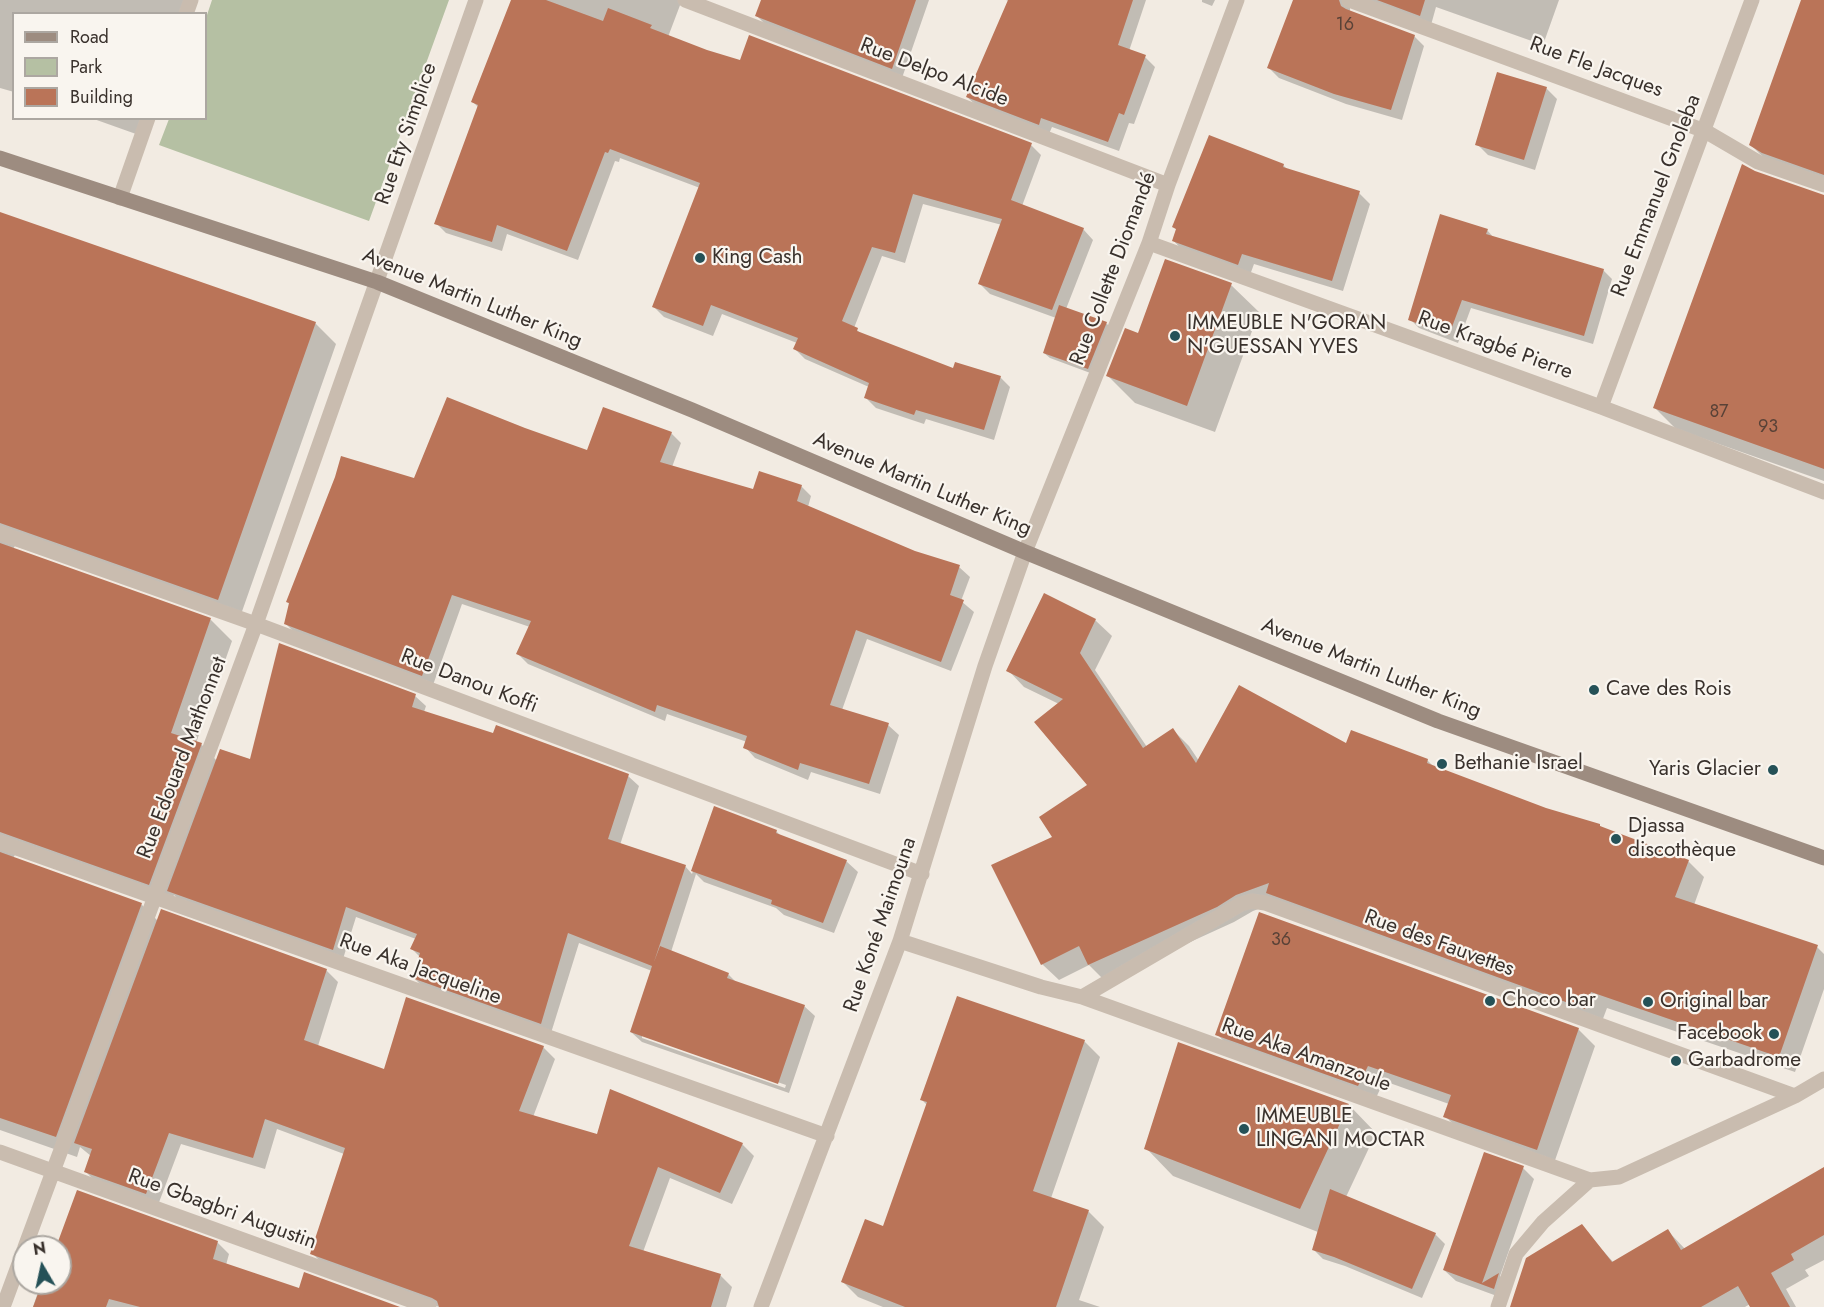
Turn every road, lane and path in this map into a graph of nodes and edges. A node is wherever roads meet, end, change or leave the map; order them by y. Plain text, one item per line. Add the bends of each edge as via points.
1 (476, 0) edge
2 (685, 0) edge
3 (1237, 0) edge
4 (1349, 0) edge
5 (1752, 0) edge
6 (147, 120) edge
7 (1705, 131) junction
8 (0, 158) edge
9 (1168, 185) junction
10 (1824, 185) edge
11 (120, 198) junction
12 (1149, 243) junction
13 (377, 282) junction
14 (1601, 407) junction
15 (1824, 492) edge
16 (0, 533) edge
17 (1025, 552) junction
18 (256, 624) junction
19 (0, 842) edge
20 (1824, 858) edge
21 (922, 874) junction
22 (153, 897) junction
23 (900, 941) junction
24 (1082, 997) junction
25 (1824, 1079) edge
26 (1795, 1096) junction
27 (827, 1136) junction
28 (0, 1152) edge
29 (53, 1172) junction
30 (1590, 1180) junction
31 (30, 1235) edge
32 (12, 1283) edge
33 (3, 1307) edge
34 (429, 1307) edge
35 (761, 1307) edge
36 (1498, 1307) edge

1 - 13 street, Rue Ety Simplice
2 - 9 street, Rue Delpo Alcide
3 - 9 street, Rue Collette Diomandé
4 - 7 street, Rue Fle Jacques
5 - 7 street, Rue Emmanuel Gnoleba
6 - 11 street
7 - 10 street, Rue Fle Jacques via 1758,162
7 - 14 street, Rue Emmanuel Gnoleba
8 - 11 street, Avenue Martin Luther King
9 - 12 street, Rue Collette Diomandé
11 - 13 street, Avenue Martin Luther King
12 - 14 street, Rue Kragbé Pierre
12 - 17 street, Rue Collette Diomandé
13 - 17 street, Avenue Martin Luther King
13 - 18 street, Rue Edouard Mathonnet
14 - 15 street, Rue Kragbé Pierre
16 - 18 street, Rue Danou Koffi
17 - 20 street, Avenue Martin Luther King via 1438,721
17 - 21 street, Rue Koné Maimouna via 985,666
18 - 21 street, Rue Danou Koffi
18 - 22 street, Rue Edouard Mathonnet
19 - 22 street, Rue Aka Jacqueline
21 - 23 street, Rue Koné Maimouna
22 - 27 street, Rue Aka Jacqueline
22 - 29 street, Rue Edouard Mathonnet
23 - 24 street, Rue Aka Amanzoule
23 - 27 street, Rue Koné Maimouna
24 - 26 street, Rue des Fauvettes via 1252,900
24 - 30 street, Rue Aka Amanzoule
25 - 26 street, Rue Aka Amanzoule
26 - 30 street, Rue Aka Amanzoule via 1619,1177
27 - 35 street, Rue Koné Maimouna
28 - 29 street, Rue Gbagbri Augustin
29 - 31 street, Rue Edouard Mathonnet
29 - 34 street, Rue Gbagbri Augustin
30 - 36 street via 1543,1222 1516,1254
32 - 33 street, Rue Edouard Mathonnet

